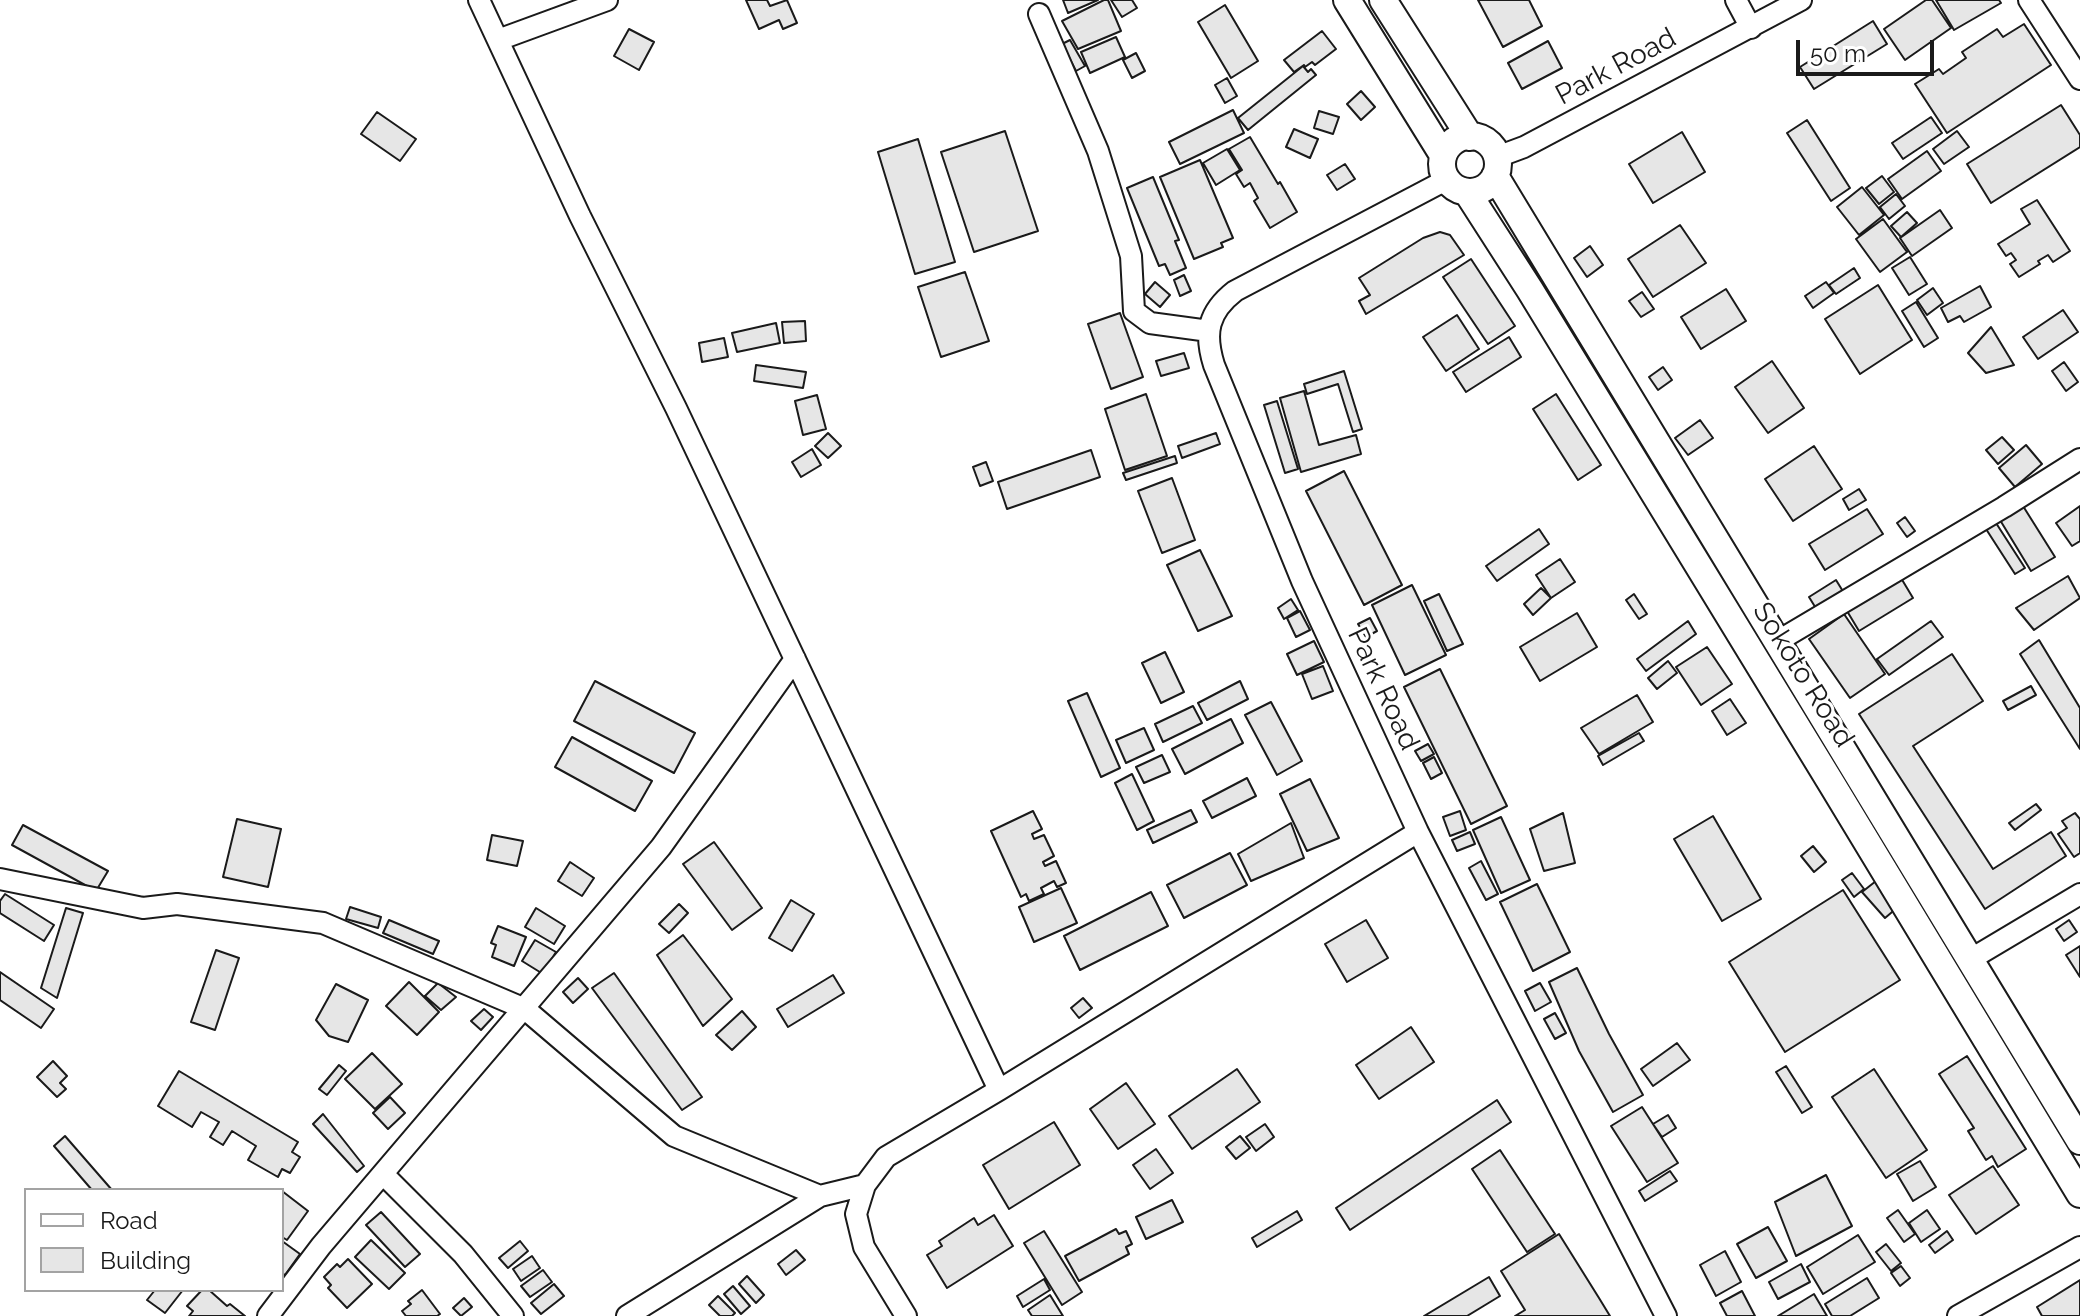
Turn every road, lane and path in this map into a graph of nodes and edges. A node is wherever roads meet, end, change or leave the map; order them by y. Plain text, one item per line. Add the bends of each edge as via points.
1 (479, 0) edge
2 (607, 0) edge
3 (1347, 0) edge
4 (1383, 0) edge
5 (1736, 0) edge
6 (1801, 0) edge
7 (2029, 0) edge
8 (1039, 14) dead end
9 (1751, 28) junction
10 (498, 40) junction
11 (2080, 79) edge
12 (1470, 137) junction
13 (1496, 166) junction
14 (1452, 176) junction
15 (1209, 331) junction
16 (2080, 459) edge
17 (1778, 641) junction
18 (795, 659) junction
19 (1418, 832) junction
20 (0, 879) edge
21 (2080, 894) edge
22 (1971, 959) junction
23 (525, 1009) junction
24 (999, 1090) junction
25 (2080, 1141) edge
26 (383, 1174) junction
27 (865, 1185) junction
28 (2080, 1194) edge
29 (820, 1196) junction
30 (2080, 1247) edge
31 (268, 1316) edge
32 (513, 1316) edge
33 (627, 1316) edge
34 (906, 1316) edge
35 (1666, 1316) edge
36 (1958, 1316) edge

1 - 10 street
2 - 10 street
3 - 14 main road, Sokoto Road
4 - 12 main road
5 - 9 street
6 - 9 street, Park Road
7 - 11 street
8 - 15 street via 1098,151 1131,256 1134,311 1150,323
9 - 13 street, Park Road
10 - 18 street
12 - 13 main road via 1487,142
12 - 14 main road via 1453,142
13 - 14 main road via 1484,189
13 - 17 main road, Sokoto Road
14 - 15 street via 1235,291 1219,305
14 - 28 main road, Sokoto Road via 1530,290
15 - 19 street, Park Road via 1214,365 1302,581
16 - 17 street
17 - 22 main road, Sokoto Road
18 - 23 street via 661,847
18 - 24 street
19 - 24 street
19 - 35 street, Park Road
20 - 23 street via 143,908 177,904 323,923
21 - 22 street
22 - 25 main road, Sokoto Road
23 - 26 street
23 - 29 street via 674,1136
24 - 27 street via 886,1157
26 - 31 street
26 - 32 street via 463,1254
27 - 29 street
27 - 34 street via 856,1214 864,1247
29 - 33 street
30 - 36 street

